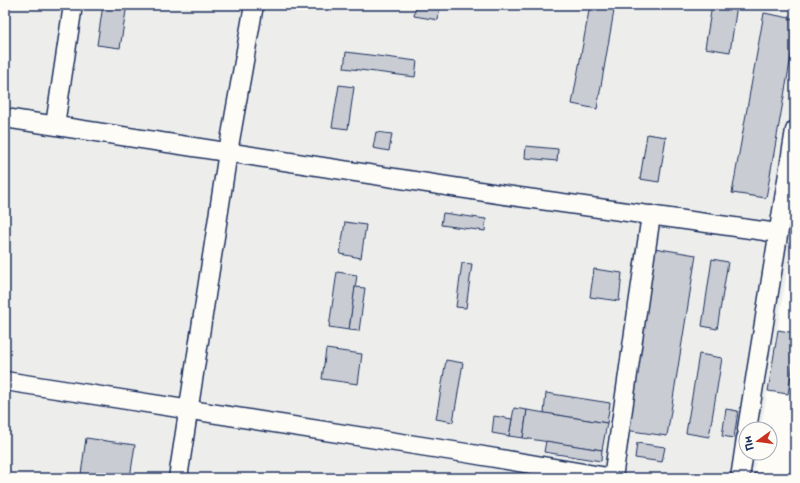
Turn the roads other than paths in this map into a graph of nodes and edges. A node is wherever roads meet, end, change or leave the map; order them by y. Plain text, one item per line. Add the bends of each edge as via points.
1 (73, 5) edge
2 (254, 5) edge
3 (5, 118) edge
4 (55, 125) junction
5 (795, 130) edge
6 (228, 152) junction
7 (651, 215) junction
8 (778, 233) junction
9 (5, 381) edge
10 (189, 409) junction
11 (748, 421) edge
12 (743, 461) edge
13 (178, 478) edge
14 (740, 478) edge

1 - 4 lane
2 - 6 lane
3 - 4 lane
4 - 6 lane
5 - 8 lane
6 - 7 lane
6 - 10 lane
7 - 8 lane
7 - 10 lane via 613,478
8 - 11 lane
9 - 10 lane
10 - 13 lane
12 - 14 lane

